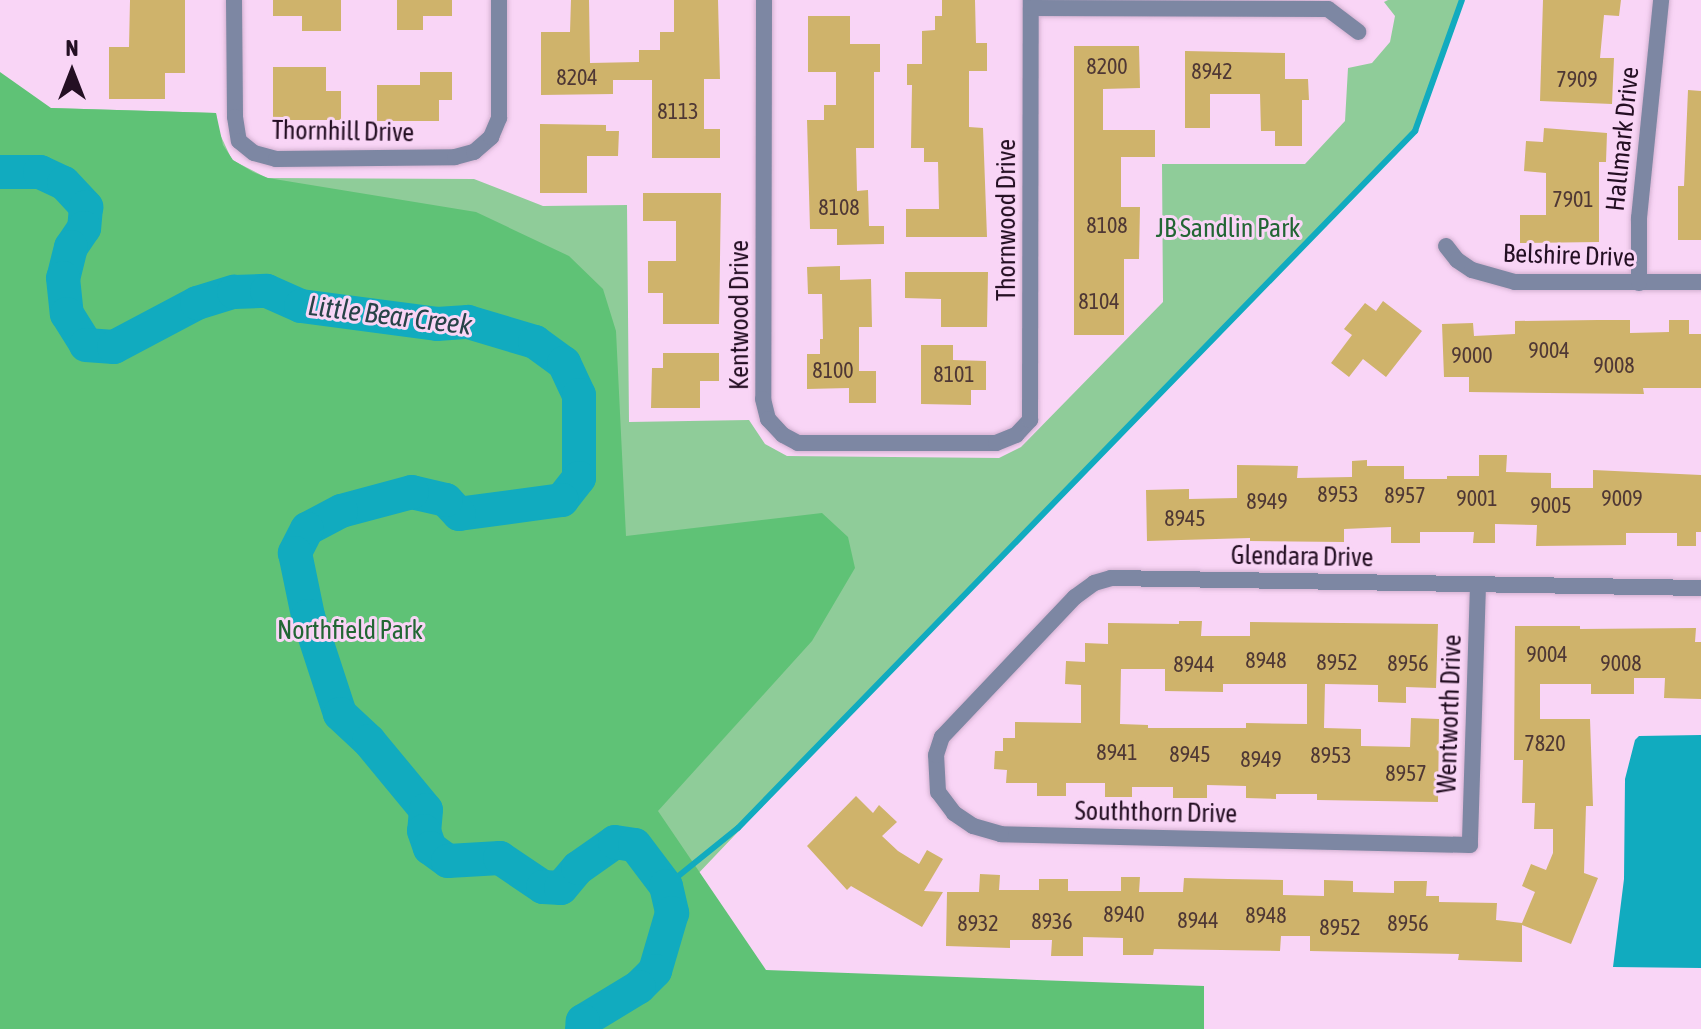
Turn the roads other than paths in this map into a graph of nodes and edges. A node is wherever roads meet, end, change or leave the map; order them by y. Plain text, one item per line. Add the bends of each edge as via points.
1 (234, 0) edge
2 (499, 0) edge
3 (764, 0) edge
4 (1661, 0) edge
5 (1031, 4) edge
6 (1358, 32) dead end
7 (1446, 246) dead end
8 (1701, 282) edge
9 (1639, 283) junction
10 (1016, 435) joint
11 (1478, 585) junction
12 (1701, 588) edge
13 (959, 719) joint
14 (1470, 845) joint

1 - 2 street, Thornhill Drive via 239,141 254,153 276,159 455,157 474,152 491,137 499,118
3 - 10 street, Kentwood Drive via 763,399 768,419 798,443 996,443
4 - 9 street, Hallmark Drive via 1639,218
5 - 6 street via 1328,9
5 - 10 street, Thornwood Drive via 1031,402 1030,420
7 - 9 street, Belshire Drive via 1457,260 1493,279
8 - 9 street, Belshire Drive
11 - 12 street, Glendara Drive
11 - 13 street, Glendara Drive via 1111,578 1075,597
11 - 14 street, Wentworth Drive
13 - 14 street, Souththorn Drive via 942,737 936,755 938,792 973,826 1001,834

